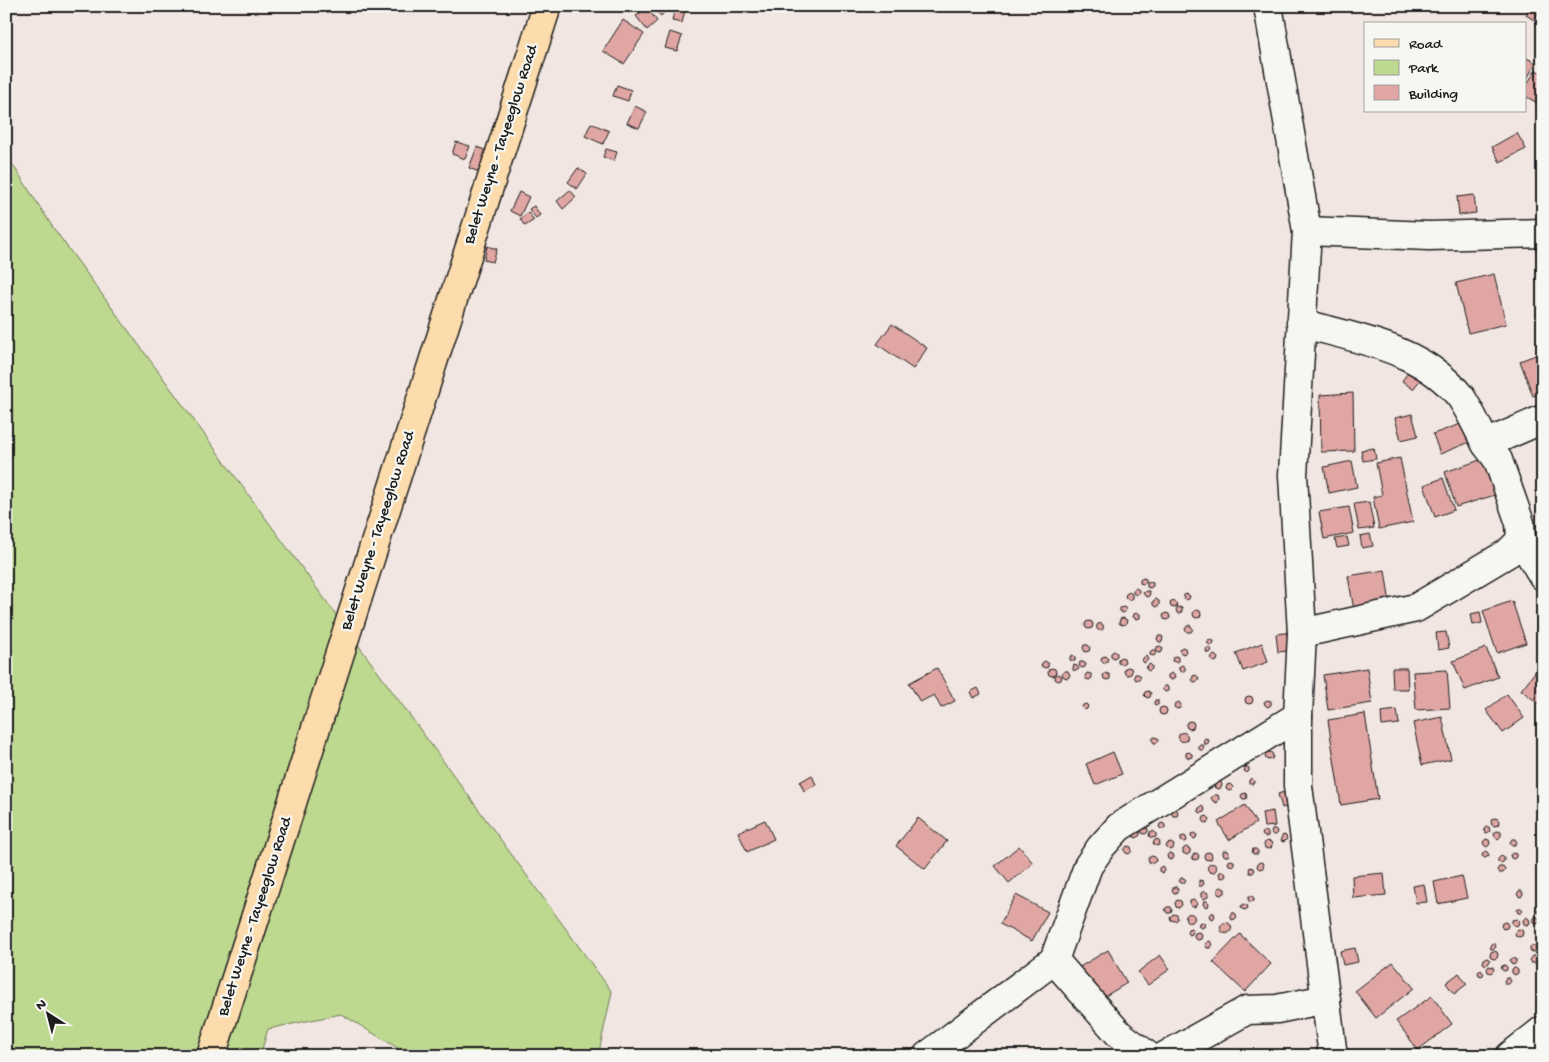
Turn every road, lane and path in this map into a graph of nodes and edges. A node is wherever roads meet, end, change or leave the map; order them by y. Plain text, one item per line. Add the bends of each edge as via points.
1 (547, 6) edge
2 (1268, 6) edge
3 (1307, 231) junction
4 (1543, 233) edge
5 (1302, 323) junction
6 (1543, 419) edge
7 (1486, 444) junction
8 (1521, 540) junction
9 (1543, 576) edge
10 (1302, 633) junction
11 (1298, 716) junction
12 (1054, 960) junction
13 (1326, 998) junction
14 (1543, 1030) edge
15 (211, 1056) edge
16 (927, 1056) edge
17 (1148, 1056) edge
18 (1165, 1056) edge
19 (1333, 1056) edge
20 (1510, 1056) edge

1 - 15 main road, Belet Weyne - Tayeeglow Road
2 - 3 street
3 - 4 street via 1429,236
3 - 5 street
5 - 7 street via 1400,351 1421,362 1436,372 1460,397
5 - 10 street via 1293,475
6 - 7 street
7 - 8 street via 1498,460 1520,523
8 - 9 street
8 - 10 street via 1508,553 1416,608
10 - 11 street
11 - 12 street via 1119,827 1088,866
11 - 13 street via 1298,786
12 - 16 street
12 - 17 street via 1119,1034
13 - 18 street via 1277,1009 1247,1010
13 - 19 street
14 - 20 street

